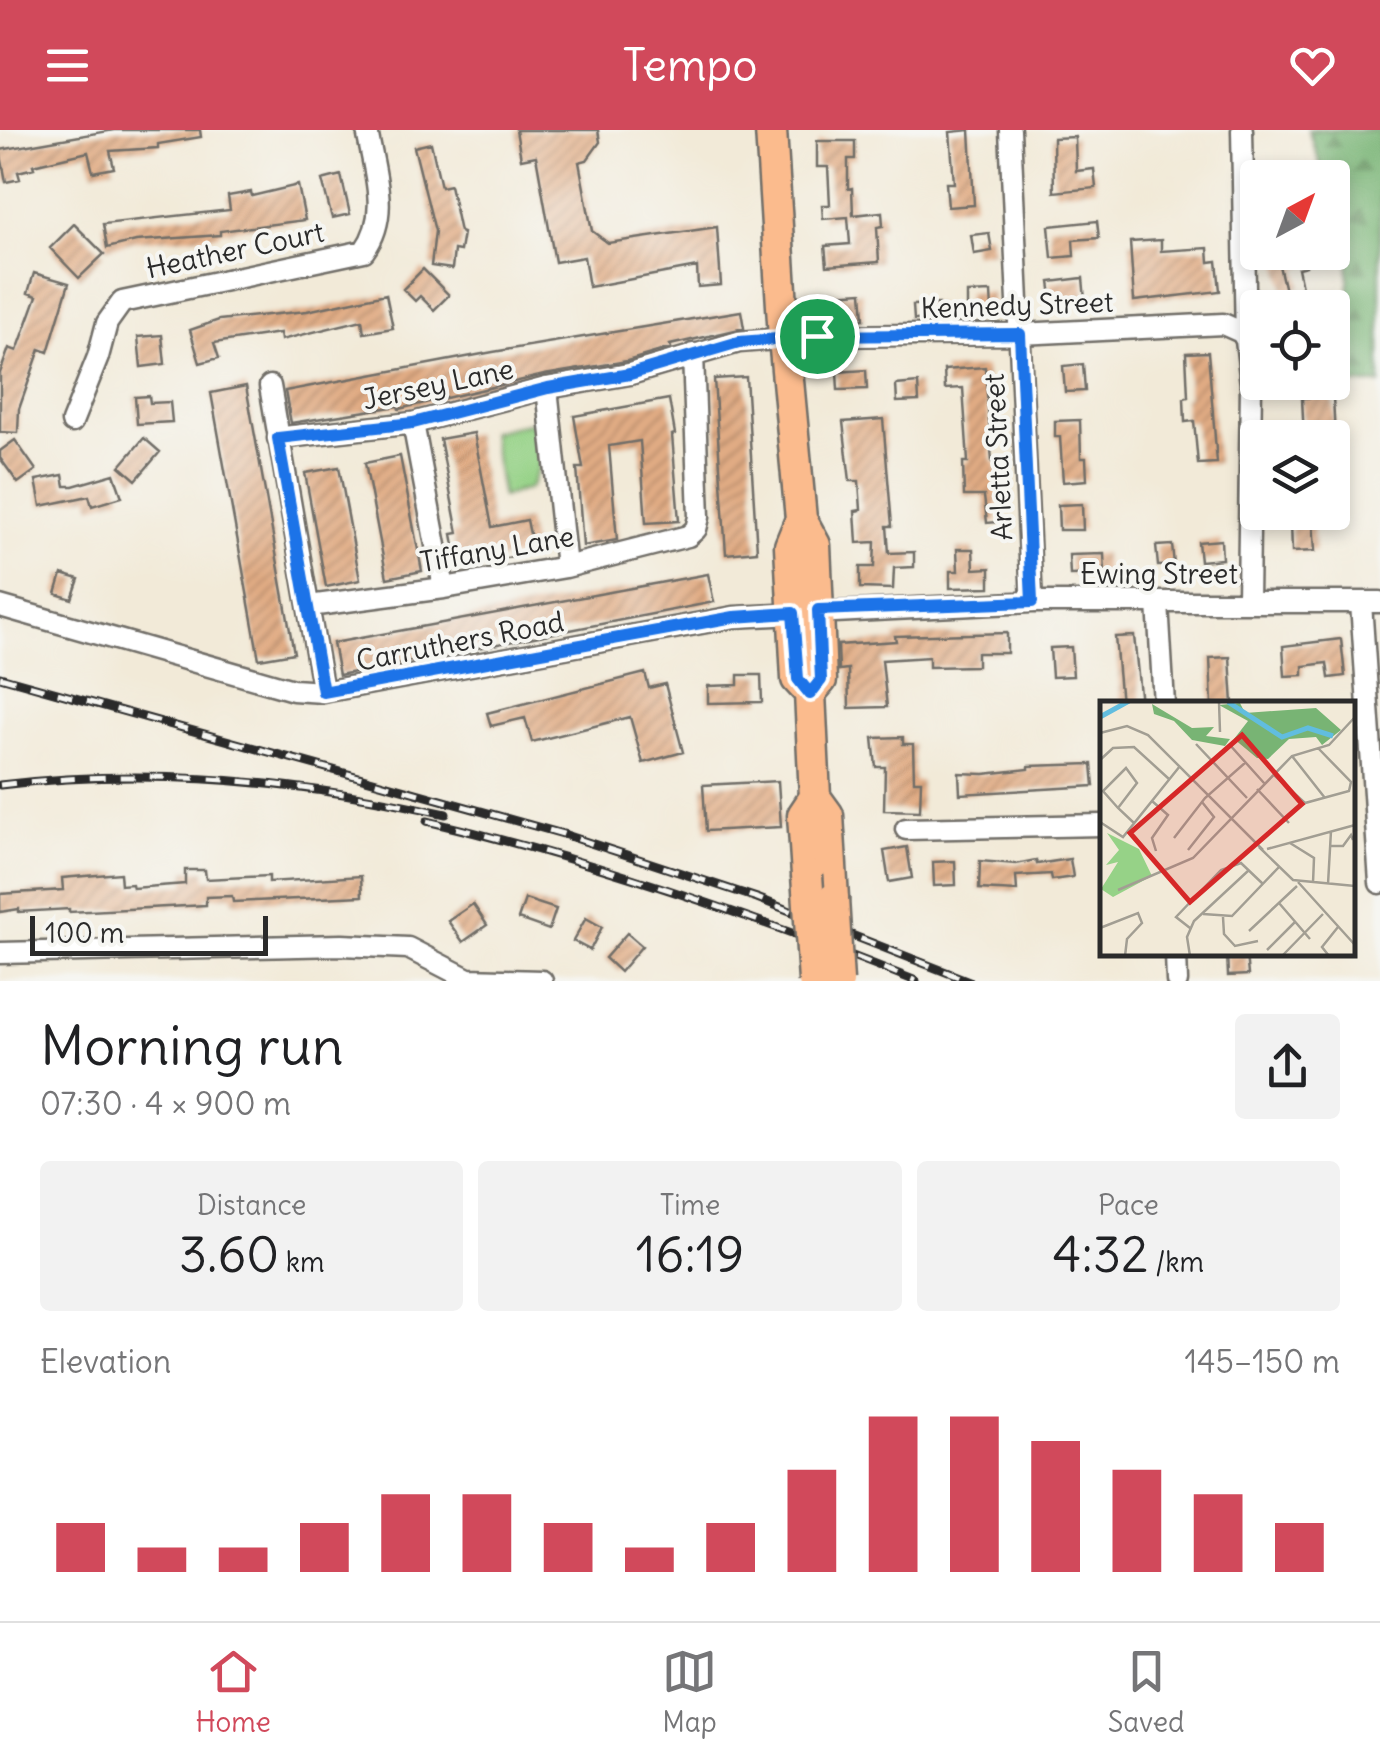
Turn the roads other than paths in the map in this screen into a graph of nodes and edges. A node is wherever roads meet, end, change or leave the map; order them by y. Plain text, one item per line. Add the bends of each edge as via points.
1 (367, 130) edge
2 (771, 130) edge
3 (1010, 130) edge
4 (1242, 130) edge
5 (1245, 290) edge
6 (1240, 331) edge
7 (1020, 334) junction
8 (784, 338) junction
9 (692, 354) junction
10 (270, 386) dead end
11 (548, 388) junction
12 (1251, 400) edge
13 (72, 422) dead end
14 (413, 423) junction
15 (278, 438) junction
16 (566, 566) junction
17 (444, 588) junction
18 (1032, 602) junction
19 (1248, 602) junction
20 (1370, 602) edge
21 (1158, 603) junction
22 (0, 606) edge
23 (309, 606) junction
24 (806, 612) junction
25 (323, 692) junction
26 (1164, 701) edge
27 (816, 797) junction
28 (1100, 825) edge
29 (906, 829) dead end
30 (1380, 883) edge
31 (0, 953) edge
32 (1176, 956) edge
33 (542, 981) edge
34 (814, 981) edge
35 (838, 981) edge
36 (1177, 981) edge

1 - 13 street, Heather Court via 381,215 364,251 122,302 107,322
2 - 8 main road
3 - 7 street, Arletta Street
4 - 5 street
6 - 7 street, Kennedy Street via 1222,324
7 - 8 street, Kennedy Street
7 - 18 street, Arletta Street
8 - 9 street, Jersey Lane
8 - 24 main road via 801,519 815,544
9 - 11 street, Jersey Lane via 630,374
9 - 16 street, Tiffany Lane via 699,517 692,533
10 - 15 street
11 - 14 street, Jersey Lane
11 - 16 street
12 - 19 street
14 - 15 street, Jersey Lane
14 - 17 street
15 - 23 street
16 - 17 street, Tiffany Lane
17 - 23 street, Tiffany Lane
18 - 21 street, Ewing Street
18 - 24 street, Ewing Street
19 - 20 street, Ewing Street
19 - 21 street, Ewing Street
20 - 30 street
21 - 26 street
22 - 25 street, Carruthers Road via 276,686
23 - 25 street
24 - 25 street, Carruthers Road via 734,617
24 - 27 main road via 821,680 810,694
27 - 34 main road, bridge via 803,814
27 - 35 main road, bridge via 828,815
28 - 29 street
31 - 33 street via 375,946 408,948 468,979
32 - 36 street

